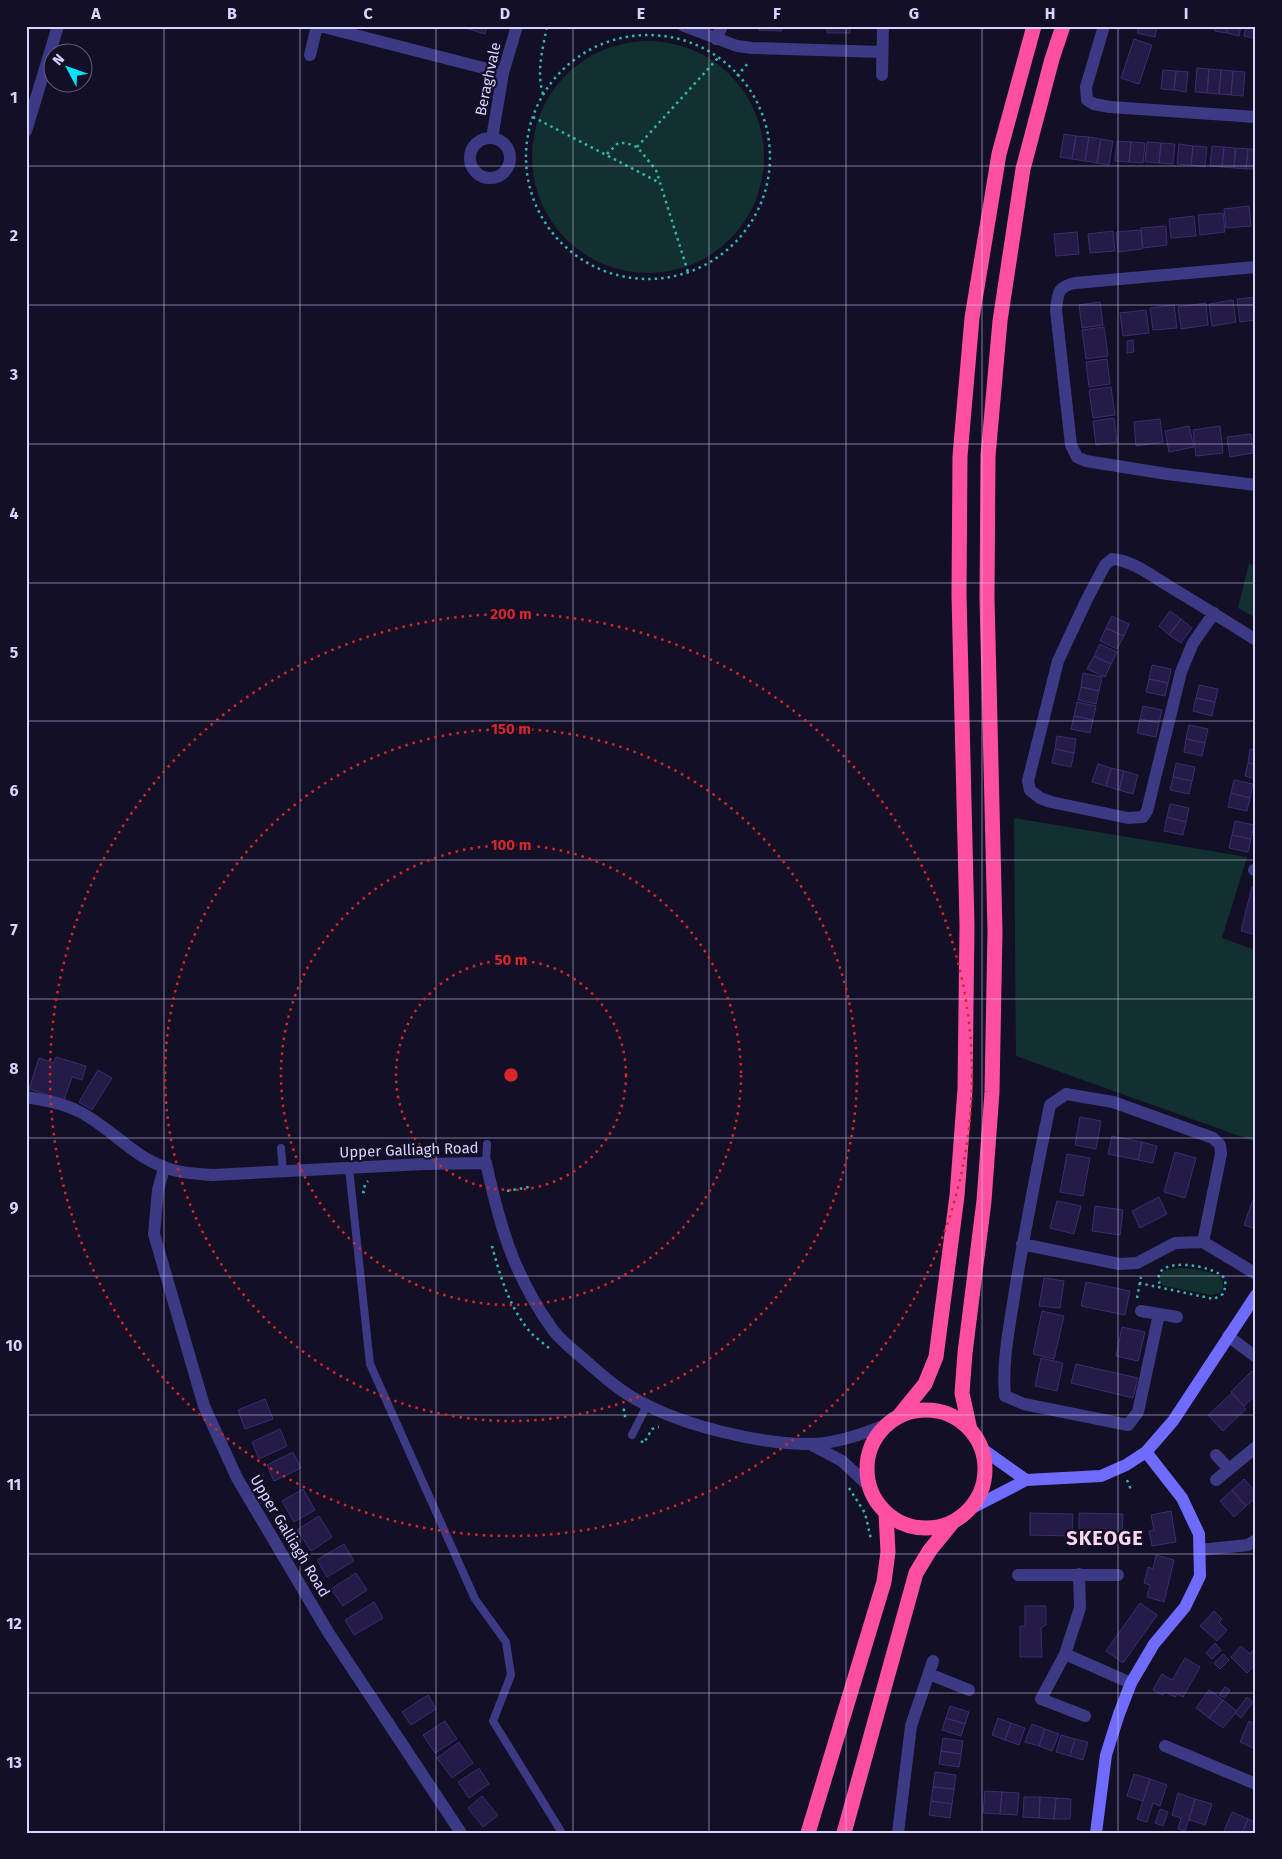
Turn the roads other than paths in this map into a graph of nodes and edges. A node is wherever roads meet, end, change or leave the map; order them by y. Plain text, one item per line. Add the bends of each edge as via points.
1 (58, 26) edge
2 (319, 26) edge
3 (517, 26) edge
4 (684, 26) edge
5 (722, 26) edge
6 (883, 26) edge
7 (1034, 26) edge
8 (1063, 26) edge
9 (1104, 26) edge
10 (716, 39) junction
11 (882, 52) junction
12 (310, 55) dead end
13 (503, 73) junction
14 (882, 75) dead end
15 (1256, 117) edge
16 (26, 131) edge
17 (492, 138) dead end
18 (1256, 267) edge
19 (1256, 485) edge
20 (1214, 612) junction
21 (1256, 640) edge
22 (26, 1097) edge
23 (487, 1144) dead end
24 (281, 1148) dead end
25 (486, 1163) junction
26 (164, 1168) junction
27 (349, 1168) junction
28 (283, 1172) junction
29 (1203, 1242) junction
30 (1022, 1244) junction
31 (1256, 1274) edge
32 (1256, 1295) edge
33 (1141, 1311) road end
34 (1159, 1314) junction
35 (1177, 1318) dead end
36 (1228, 1336) junction
37 (1256, 1356) edge
38 (647, 1406) junction
39 (899, 1416) junction
40 (885, 1425) junction
41 (970, 1430) junction
42 (632, 1435) dead end
43 (810, 1444) junction
44 (1256, 1447) edge
45 (981, 1448) junction
46 (1146, 1452) junction
47 (1216, 1455) dead end
48 (1229, 1468) junction
49 (1026, 1480) junction
50 (1216, 1480) dead end
51 (869, 1486) junction
52 (970, 1509) junction
53 (886, 1513) junction
54 (953, 1522) junction
55 (1256, 1540) edge
56 (1200, 1550) junction
57 (1079, 1574) junction
58 (1118, 1575) dead end
59 (1018, 1576) dead end
60 (1066, 1654) junction
61 (933, 1661) dead end
62 (929, 1674) junction
63 (1131, 1683) junction
64 (969, 1690) dead end
65 (1085, 1716) dead end
66 (1165, 1746) dead end
67 (1256, 1784) edge
68 (900, 1832) edge
69 (461, 1833) edge
70 (562, 1833) edge
71 (808, 1833) edge
72 (844, 1833) edge
73 (1096, 1833) edge

1 - 16 street
2 - 12 street
2 - 13 street
3 - 13 street, Beraghvale
4 - 10 street
5 - 10 street
6 - 11 street
7 - 39 highway via 999,154 972,318 960,456 959,595 967,935 965,1089 957,1196 936,1357 925,1384
8 - 41 highway via 1023,168 1000,321 988,456 987,598 995,931 992,1092 985,1191 962,1393
9 - 15 street via 1086,87 1087,100 1110,108
10 - 11 street via 752,48
11 - 14 street
13 - 17 street, Beraghvale
18 - 19 street via 1066,285 1060,289 1056,310 1071,445 1077,457 1145,471
20 - 20 street via 1121,559 1112,559 1105,565 1058,661 1028,781 1030,790 1051,802 1128,818 1143,817 1181,672 1193,643
20 - 21 street
22 - 26 street, Upper Galliagh Road via 78,1111
23 - 25 lane
24 - 28 lane
25 - 27 street, Upper Galliagh Road
25 - 38 street, Upper Galliagh Road via 506,1243 537,1306 555,1332 609,1381
26 - 28 street, Upper Galliagh Road via 213,1175
26 - 69 street, Upper Galliagh Road via 158,1190 154,1234 204,1406 237,1478 328,1632
27 - 28 street, Upper Galliagh Road
27 - 70 lane via 370,1364 475,1599 506,1642 511,1675 493,1721
29 - 30 street via 1175,1243 1138,1263 1120,1264
29 - 30 street via 1221,1154 1220,1145 1214,1138 1112,1102 1066,1094 1050,1105
29 - 31 street
30 - 34 street via 1007,1340 1006,1396 1024,1404 1128,1425 1138,1412
32 - 36 street
33 - 34 street
34 - 35 street
36 - 37 street
36 - 46 street via 1173,1421
38 - 42 lane
38 - 43 street, Upper Galliagh Road via 711,1429
39 - 40 highway
39 - 41 highway via 918,1410 937,1411 956,1418
40 - 43 street, Upper Galliagh Road via 850,1438
40 - 51 highway via 868,1454
41 - 45 highway
43 - 51 street, Upper Galliagh Road via 842,1462
44 - 48 street
45 - 49 street
45 - 52 highway via 984,1480
46 - 49 street via 1126,1466 1101,1476
46 - 56 street via 1182,1498 1199,1534
47 - 48 street
48 - 50 street
49 - 52 street
51 - 53 highway
52 - 54 highway
53 - 54 highway via 901,1523 918,1528 936,1528
53 - 71 highway via 888,1552 884,1582
54 - 72 highway via 916,1573
55 - 56 street via 1248,1545
56 - 63 street via 1200,1576 1185,1607 1154,1644
57 - 58 street
57 - 59 street
57 - 60 street via 1080,1608
60 - 63 street
60 - 65 street via 1041,1699
61 - 62 street
62 - 64 street
62 - 68 street via 911,1726
63 - 73 street via 1106,1755
66 - 67 street

